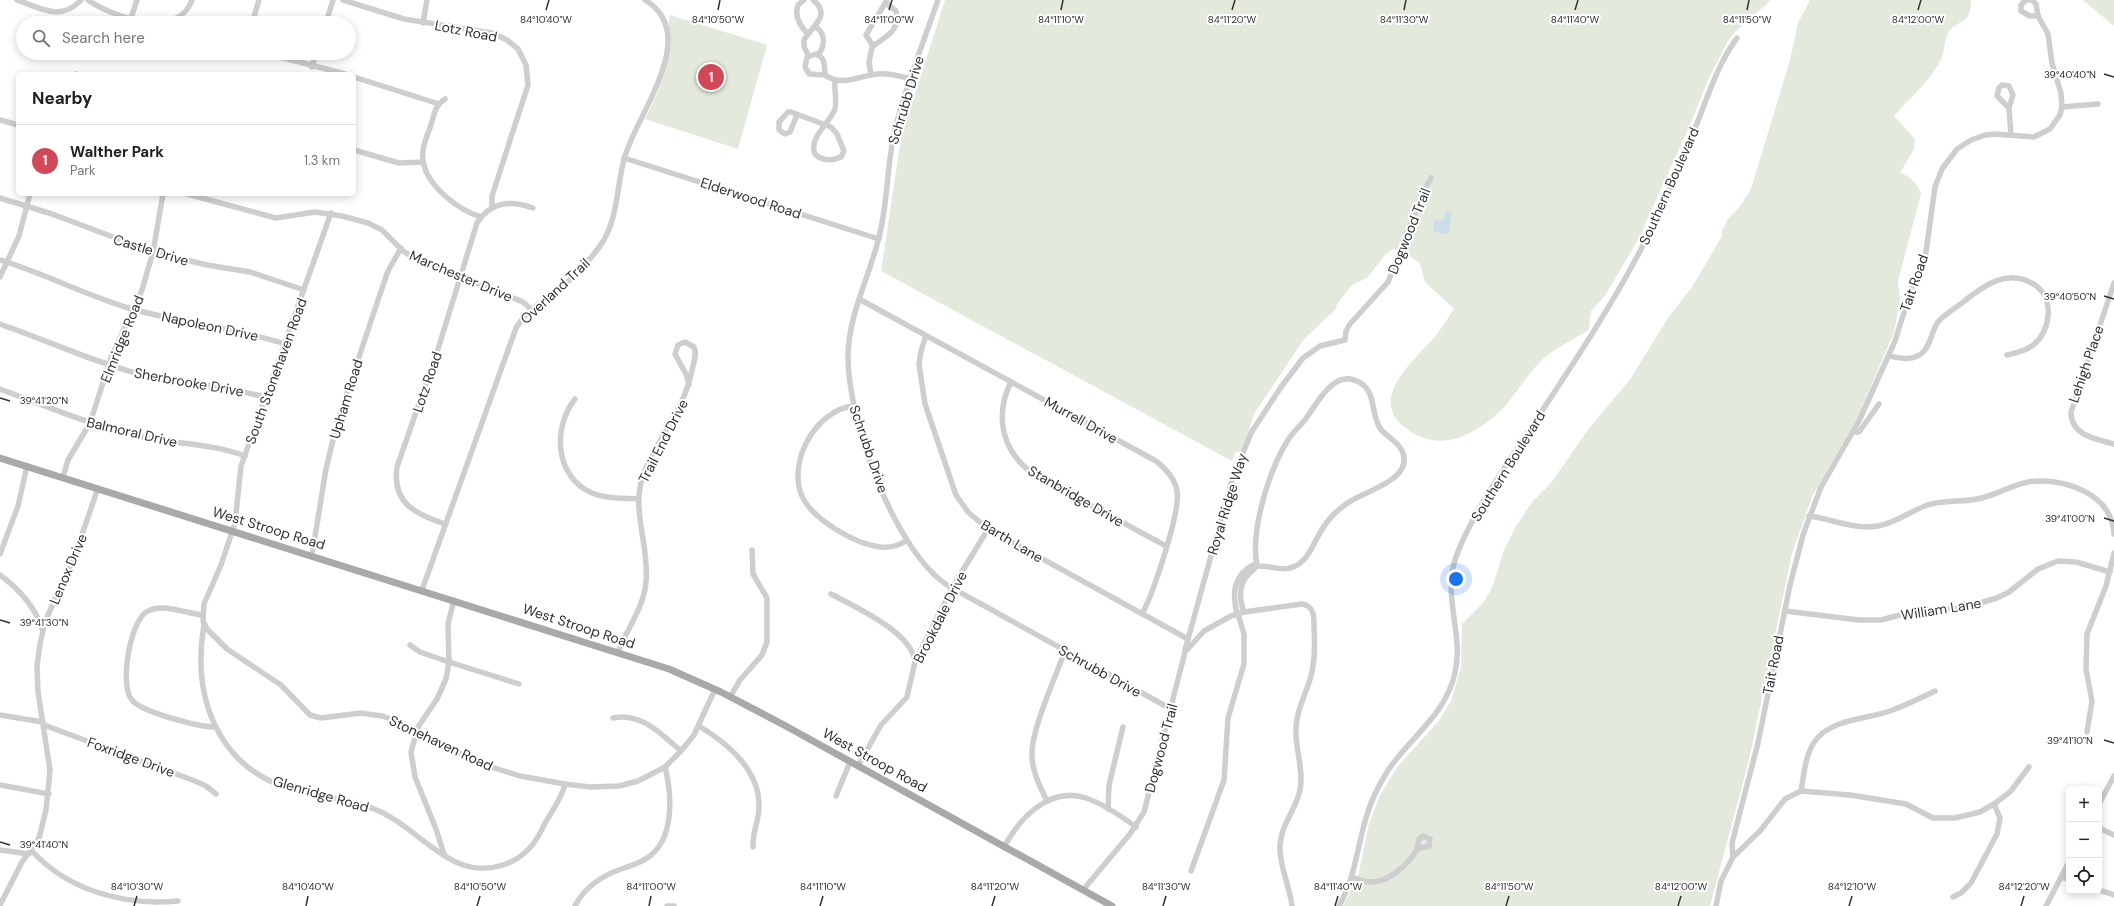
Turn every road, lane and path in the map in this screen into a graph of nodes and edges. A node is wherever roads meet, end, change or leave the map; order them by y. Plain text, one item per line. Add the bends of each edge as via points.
1 (18, 0) edge
2 (81, 0) edge
3 (88, 0) edge
4 (137, 0) edge
5 (192, 0) edge
6 (260, 0) edge
7 (333, 0) edge
8 (343, 0) edge
9 (427, 0) edge
10 (644, 0) edge
11 (804, 0) edge
12 (813, 0) edge
13 (938, 0) edge
14 (2032, 0) edge
15 (886, 1) edge
16 (124, 16) edge
17 (132, 16) edge
18 (178, 16) edge
19 (254, 16) edge
20 (328, 16) edge
21 (2038, 16) junction
22 (423, 23) junction
23 (816, 27) junction
24 (808, 34) junction
25 (1738, 38) dead end
26 (873, 46) junction
27 (818, 55) junction
28 (809, 56) junction
29 (288, 60) edge
30 (314, 60) edge
31 (312, 67) junction
32 (336, 72) edge
33 (825, 75) junction
34 (871, 75) junction
35 (356, 78) edge
36 (911, 79) junction
37 (835, 80) junction
38 (445, 99) dead end
39 (439, 104) junction
40 (2098, 104) dead end
41 (2062, 107) junction
42 (2009, 108) dead end
43 (797, 115) dead end
44 (0, 120) edge
45 (16, 124) edge
46 (825, 124) junction
47 (2011, 135) junction
48 (356, 151) edge
49 (624, 158) junction
50 (423, 162) junction
51 (1431, 178) dead end
52 (30, 196) edge
53 (163, 196) edge
54 (194, 196) edge
55 (0, 198) edge
56 (27, 206) junction
57 (492, 207) junction
58 (533, 208) dead end
59 (331, 213) junction
60 (481, 217) junction
61 (879, 239) junction
62 (401, 248) junction
63 (152, 252) junction
64 (0, 260) edge
65 (8, 263) junction
66 (0, 277) edge
67 (460, 277) junction
68 (2114, 282) edge
69 (304, 290) junction
70 (2112, 295) edge
71 (859, 299) junction
72 (531, 308) junction
73 (135, 309) junction
74 (0, 324) edge
75 (926, 336) junction
76 (1345, 340) joint
77 (285, 344) junction
78 (2007, 355) dead end
79 (1888, 356) junction
80 (109, 365) junction
81 (1011, 382) junction
82 (688, 388) junction
83 (0, 389) edge
84 (266, 398) junction
85 (575, 399) dead end
86 (1879, 404) dead end
87 (853, 406) junction
88 (90, 423) junction
89 (1854, 432) junction
90 (2114, 444) edge
91 (245, 456) junction
92 (0, 458) edge
93 (27, 466) junction
94 (63, 477) junction
95 (98, 488) junction
96 (638, 500) junction
97 (1809, 516) junction
98 (445, 524) junction
99 (988, 529) junction
100 (232, 531) junction
101 (2114, 534) edge
102 (906, 541) junction
103 (1166, 546) junction
104 (752, 550) dead end
105 (2114, 553) edge
106 (0, 554) edge
107 (312, 555) junction
108 (1257, 566) junction
109 (2110, 572) junction
110 (1246, 573) junction
111 (0, 575) edge
112 (952, 588) junction
113 (1234, 588) junction
114 (422, 590) junction
115 (1242, 591) junction
116 (831, 594) dead end
117 (454, 600) junction
118 (1239, 606) junction
119 (1784, 611) junction
120 (1240, 613) junction
121 (1142, 614) junction
122 (202, 615) junction
123 (204, 625) junction
124 (42, 629) junction
125 (1188, 639) junction
126 (410, 645) dead end
127 (1065, 651) junction
128 (618, 652) junction
129 (1185, 652) junction
130 (449, 662) junction
131 (915, 662) junction
132 (519, 684) dead end
133 (715, 689) junction
134 (1935, 691) dead end
135 (730, 697) junction
136 (1171, 709) junction
137 (0, 715) edge
138 (613, 718) dead end
139 (43, 724) junction
140 (699, 726) junction
141 (215, 727) junction
142 (1123, 727) dead end
143 (416, 732) junction
144 (2087, 732) dead end
145 (682, 751) junction
146 (850, 762) junction
147 (858, 766) junction
148 (2029, 767) dead end
149 (665, 768) junction
150 (2114, 776) edge
151 (565, 784) junction
152 (0, 785) edge
153 (1801, 791) junction
154 (49, 794) junction
155 (216, 794) dead end
156 (836, 796) dead end
157 (2102, 798) edge
158 (1048, 801) junction
159 (1994, 804) junction
160 (1108, 808) junction
161 (1136, 827) junction
162 (2102, 829) edge
163 (2114, 835) edge
164 (753, 847) dead end
165 (1004, 847) junction
166 (1417, 849) dead end
167 (0, 850) edge
168 (30, 852) junction
169 (444, 854) junction
170 (1733, 857) junction
171 (2066, 868) edge
172 (1191, 871) dead end
173 (2062, 876) junction
174 (1352, 877) junction
175 (2066, 878) edge
176 (1083, 890) junction
177 (2102, 891) edge
178 (2114, 895) edge
179 (1953, 897) dead end
180 (178, 902) dead end
181 (0, 905) edge
182 (575, 906) edge
183 (667, 906) edge
184 (674, 906) edge
185 (1112, 906) edge
186 (1292, 906) edge
187 (1339, 906) edge
188 (1716, 906) edge
189 (2046, 906) edge

1 - 2 street via 46,12 60,13
3 - 16 street via 103,10
4 - 17 street
5 - 18 street via 186,11
6 - 19 street
7 - 20 street
8 - 22 street, Lotz Road via 393,17
9 - 22 street
10 - 49 street, Overland Trail via 658,10 665,21 666,50 658,85
11 - 24 street via 798,5 797,11 800,25
12 - 23 street via 818,4 820,11
13 - 36 street, Schrubb Drive
14 - 21 street via 2036,4
14 - 21 street via 2026,0 2021,5 2021,11 2030,16
15 - 26 street via 866,35
15 - 26 street via 896,11 894,25 889,35
21 - 41 street via 2048,34
22 - 57 street, Lotz Road via 497,35 518,50 526,65 526,94 492,196
23 - 24 street
23 - 27 street via 824,38 823,48
24 - 28 street via 803,43
25 - 174 street, Southern Boulevard via 1717,74 1677,171 1639,253 1599,325 1494,485 1462,542 1453,564 1450,583 1457,644 1452,684 1436,715 1396,760 1375,794
26 - 34 street via 869,58
27 - 28 street
27 - 33 street via 823,59
28 - 33 street via 804,64 806,71 812,75
29 - 31 street
30 - 31 street
31 - 32 street
33 - 37 street
34 - 36 street via 891,74
34 - 37 street via 850,80
35 - 39 street
36 - 61 street, Schrubb Drive via 892,142
37 - 46 street via 835,107
38 - 39 street
39 - 50 street via 424,146
40 - 41 street
41 - 47 street, Tait Road via 2057,121 2046,132 2028,138
42 - 47 street
43 - 46 street
44 - 45 street
46 - 46 street via 837,134 844,150 841,157 833,160 822,158 814,152 816,140
47 - 79 street, Tait Road via 1978,137 1963,144 1951,155 1942,169 1935,187 1924,263 1913,284
48 - 50 street via 399,163
49 - 61 street, Elderwood Road
49 - 72 street, Overland Trail via 615,213 604,241 572,278
50 - 60 street via 429,176 450,200 460,209
51 - 76 street, Dogwood Trail via 1388,282 1350,324
52 - 56 street
53 - 63 street, Elmridge Road
54 - 59 street, Marchester Drive via 276,218 315,212
55 - 56 street, Castle Drive
56 - 63 street, Castle Drive
56 - 65 street via 20,236
57 - 58 street via 511,202
57 - 60 street
59 - 62 street, Marchester Drive via 376,226
59 - 69 street, South Stonehaven Road
60 - 67 street, Lotz Road
61 - 71 street, Schrubb Drive
62 - 67 street, Marchester Drive via 416,259
62 - 107 street, Upham Road via 388,270 337,423 326,470
63 - 69 street, Castle Drive via 250,272
63 - 73 street, Elmridge Road
64 - 65 street, Napoleon Drive
65 - 66 street
65 - 73 street, Napoleon Drive
67 - 72 street, Marchester Drive via 523,302
67 - 98 street, Lotz Road via 396,476 398,490 408,506 421,515
68 - 70 street, Lehigh Place
69 - 77 street, South Stonehaven Road
70 - 90 street, Lehigh Place via 2071,409 2071,417 2073,425 2081,433
71 - 75 street, Murrell Drive
71 - 87 street, Schrubb Drive via 848,354
72 - 98 street, Overland Trail via 520,320 513,334
73 - 77 street, Napoleon Drive via 173,319 250,333
73 - 80 street, Elmridge Road
74 - 80 street, Sherbrooke Drive
75 - 81 street, Murrell Drive
75 - 99 street, Barth Lane via 920,351 919,364 925,404 956,495 968,512
76 - 125 street, Royal Ridge Way via 1320,346 1303,358 1280,386 1251,433 1232,480
77 - 84 street, South Stonehaven Road
78 - 79 street via 2028,349 2036,343 2045,328 2049,310 2046,296 2025,280 2007,278 1995,280 1984,286 1940,321 1928,346 1921,354 1906,359
79 - 89 street, Tait Road
80 - 84 street, Sherbrooke Drive via 179,383 241,391
80 - 88 street, Elmridge Road
81 - 103 street, Stanbridge Drive via 1003,401 1002,418 1006,440 1018,461 1035,475
81 - 103 street, Murrell Drive via 1163,467 1174,481 1178,498
82 - 82 street, Trail End Drive via 695,350 692,344 685,342 678,345 675,354 686,374
82 - 96 street, Trail End Drive via 674,419 646,468
83 - 88 street, Balmoral Drive
84 - 91 street, South Stonehaven Road
85 - 96 street via 564,419 560,444 568,473 591,492 608,497
86 - 89 street, Tait Road via 1864,427 1859,432
87 - 102 street, Schrubb Drive via 879,483
87 - 102 street via 831,413 812,434 799,472 802,496 810,509 826,522 866,543 887,547
88 - 91 street, Balmoral Drive via 138,436 224,449
88 - 94 street, Elmridge Road via 68,460
89 - 97 street, Tait Road via 1824,481
91 - 100 street, South Stonehaven Road via 239,476 237,512
92 - 93 main road, West Stroop Road
93 - 94 main road, West Stroop Road
93 - 106 street via 18,506
94 - 95 main road, West Stroop Road
95 - 100 main road, West Stroop Road
95 - 124 street, Lenox Drive via 76,552
96 - 128 street, Trail End Drive via 646,560 646,585
97 - 101 street via 1854,526 1879,526 1931,504 1982,498 2020,484 2050,482 2070,485 2099,501 2111,520
97 - 119 street, Tait Road via 1796,557
98 - 114 street, Overland Trail
99 - 112 street, Brookdale Drive
99 - 121 street, Barth Lane
100 - 107 main road, West Stroop Road
100 - 122 street
102 - 112 street, Schrubb Drive via 936,577
103 - 121 street, Murrell Drive via 1153,592
104 - 135 street via 753,574 767,598 767,642 762,654 740,680
105 - 109 street
107 - 114 main road, West Stroop Road
108 - 108 street via 1254,551 1259,520 1273,469 1287,441 1328,388 1347,380 1362,384 1370,395 1380,428 1402,449 1404,463 1400,472 1388,482 1353,499 1340,509 1325,524 1309,553 1299,564 1285,569
108 - 110 street
109 - 119 street, William Lane via 2076,562 2050,563 1997,598 1963,608 1923,609 1881,620
109 - 144 street via 2087,634 2086,669 2092,693 2092,707
110 - 113 street via 1238,579
110 - 115 street
111 - 124 street via 24,597 36,613
112 - 127 street, Schrubb Drive
112 - 131 street, Brookdale Drive
113 - 115 street
113 - 118 street
114 - 117 main road, West Stroop Road
115 - 118 street
116 - 131 street via 891,629 905,644
117 - 128 main road, West Stroop Road
117 - 130 street via 448,624
118 - 120 street
119 - 170 street, Tait Road via 1758,743 1732,843
120 - 129 street, Dogwood Trail via 1204,631
120 - 172 street via 1244,664 1228,718 1224,780
120 - 186 street, Dogwood Trail via 1284,605 1305,605 1311,608 1314,615 1311,675 1296,722 1300,790 1284,827 1280,846
121 - 125 street, Barth Lane
122 - 123 street
122 - 141 street via 161,608 149,610 141,616 132,638 125,685 129,697 137,706 186,722
123 - 141 street, Glenridge Road via 201,680 204,699
123 - 143 street, Stonehaven Road via 227,649 281,685 310,715 321,718 351,713 371,714 389,718
124 - 139 street, Lenox Drive via 37,679
125 - 129 street
126 - 130 street via 420,652
127 - 136 street, Schrubb Drive
127 - 158 street via 1032,748 1035,772
128 - 133 main road, West Stroop Road via 652,662
129 - 136 street, Dogwood Trail
130 - 132 street
130 - 143 street via 442,690
131 - 147 street, Brookdale Drive via 908,697 881,725
133 - 135 main road, West Stroop Road
133 - 140 street, Stonehaven Road
134 - 153 street via 1890,711 1840,724 1821,734 1808,754
135 - 146 main road, West Stroop Road
136 - 161 street, Dogwood Trail via 1144,812
137 - 139 street, Foxridge Drive
138 - 145 street via 624,716 637,719 654,728
139 - 154 street, Lenox Drive via 50,763
139 - 155 street, Foxridge Drive via 194,781
140 - 145 street, Stonehaven Road
140 - 164 street via 721,741 751,773 759,802
141 - 169 street, Glenridge Road via 243,763 268,780 290,789 349,801 379,811 402,823
142 - 160 street via 1109,785
143 - 151 street, Stonehaven Road via 449,750 485,765 520,776
143 - 169 street via 412,752 413,769
145 - 149 street, Stonehaven Road
146 - 147 main road, West Stroop Road
146 - 156 street
147 - 165 main road, West Stroop Road
148 - 159 street via 2010,792
149 - 151 street, Stonehaven Road via 638,781 619,786
149 - 182 street via 669,789 669,815 665,833 655,850 646,859 595,882 586,889
150 - 157 street
151 - 169 street, Glenridge Road via 563,793 536,840 515,860 498,867 480,869 457,864
152 - 154 street
153 - 159 street via 1850,795 1906,804 1938,819 1969,815
153 - 170 street via 1784,799 1760,831
154 - 168 street, Lenox Drive via 40,835
158 - 160 street via 1072,795 1087,798
158 - 165 street via 1025,817
159 - 179 street via 2000,818 1997,834 1971,883
160 - 161 street
161 - 176 street, Dogwood Trail
162 - 163 street
165 - 176 main road, West Stroop Road
166 - 174 street via 1401,868 1382,880 1370,882
167 - 168 street
168 - 180 street via 82,887 100,895 138,902
168 - 181 street, Lenox Drive
170 - 188 street, Tait Road via 1722,881
171 - 173 street
173 - 175 street
173 - 189 street
174 - 187 street, Southern Boulevard
176 - 185 main road, West Stroop Road
177 - 178 street
183 - 184 street

